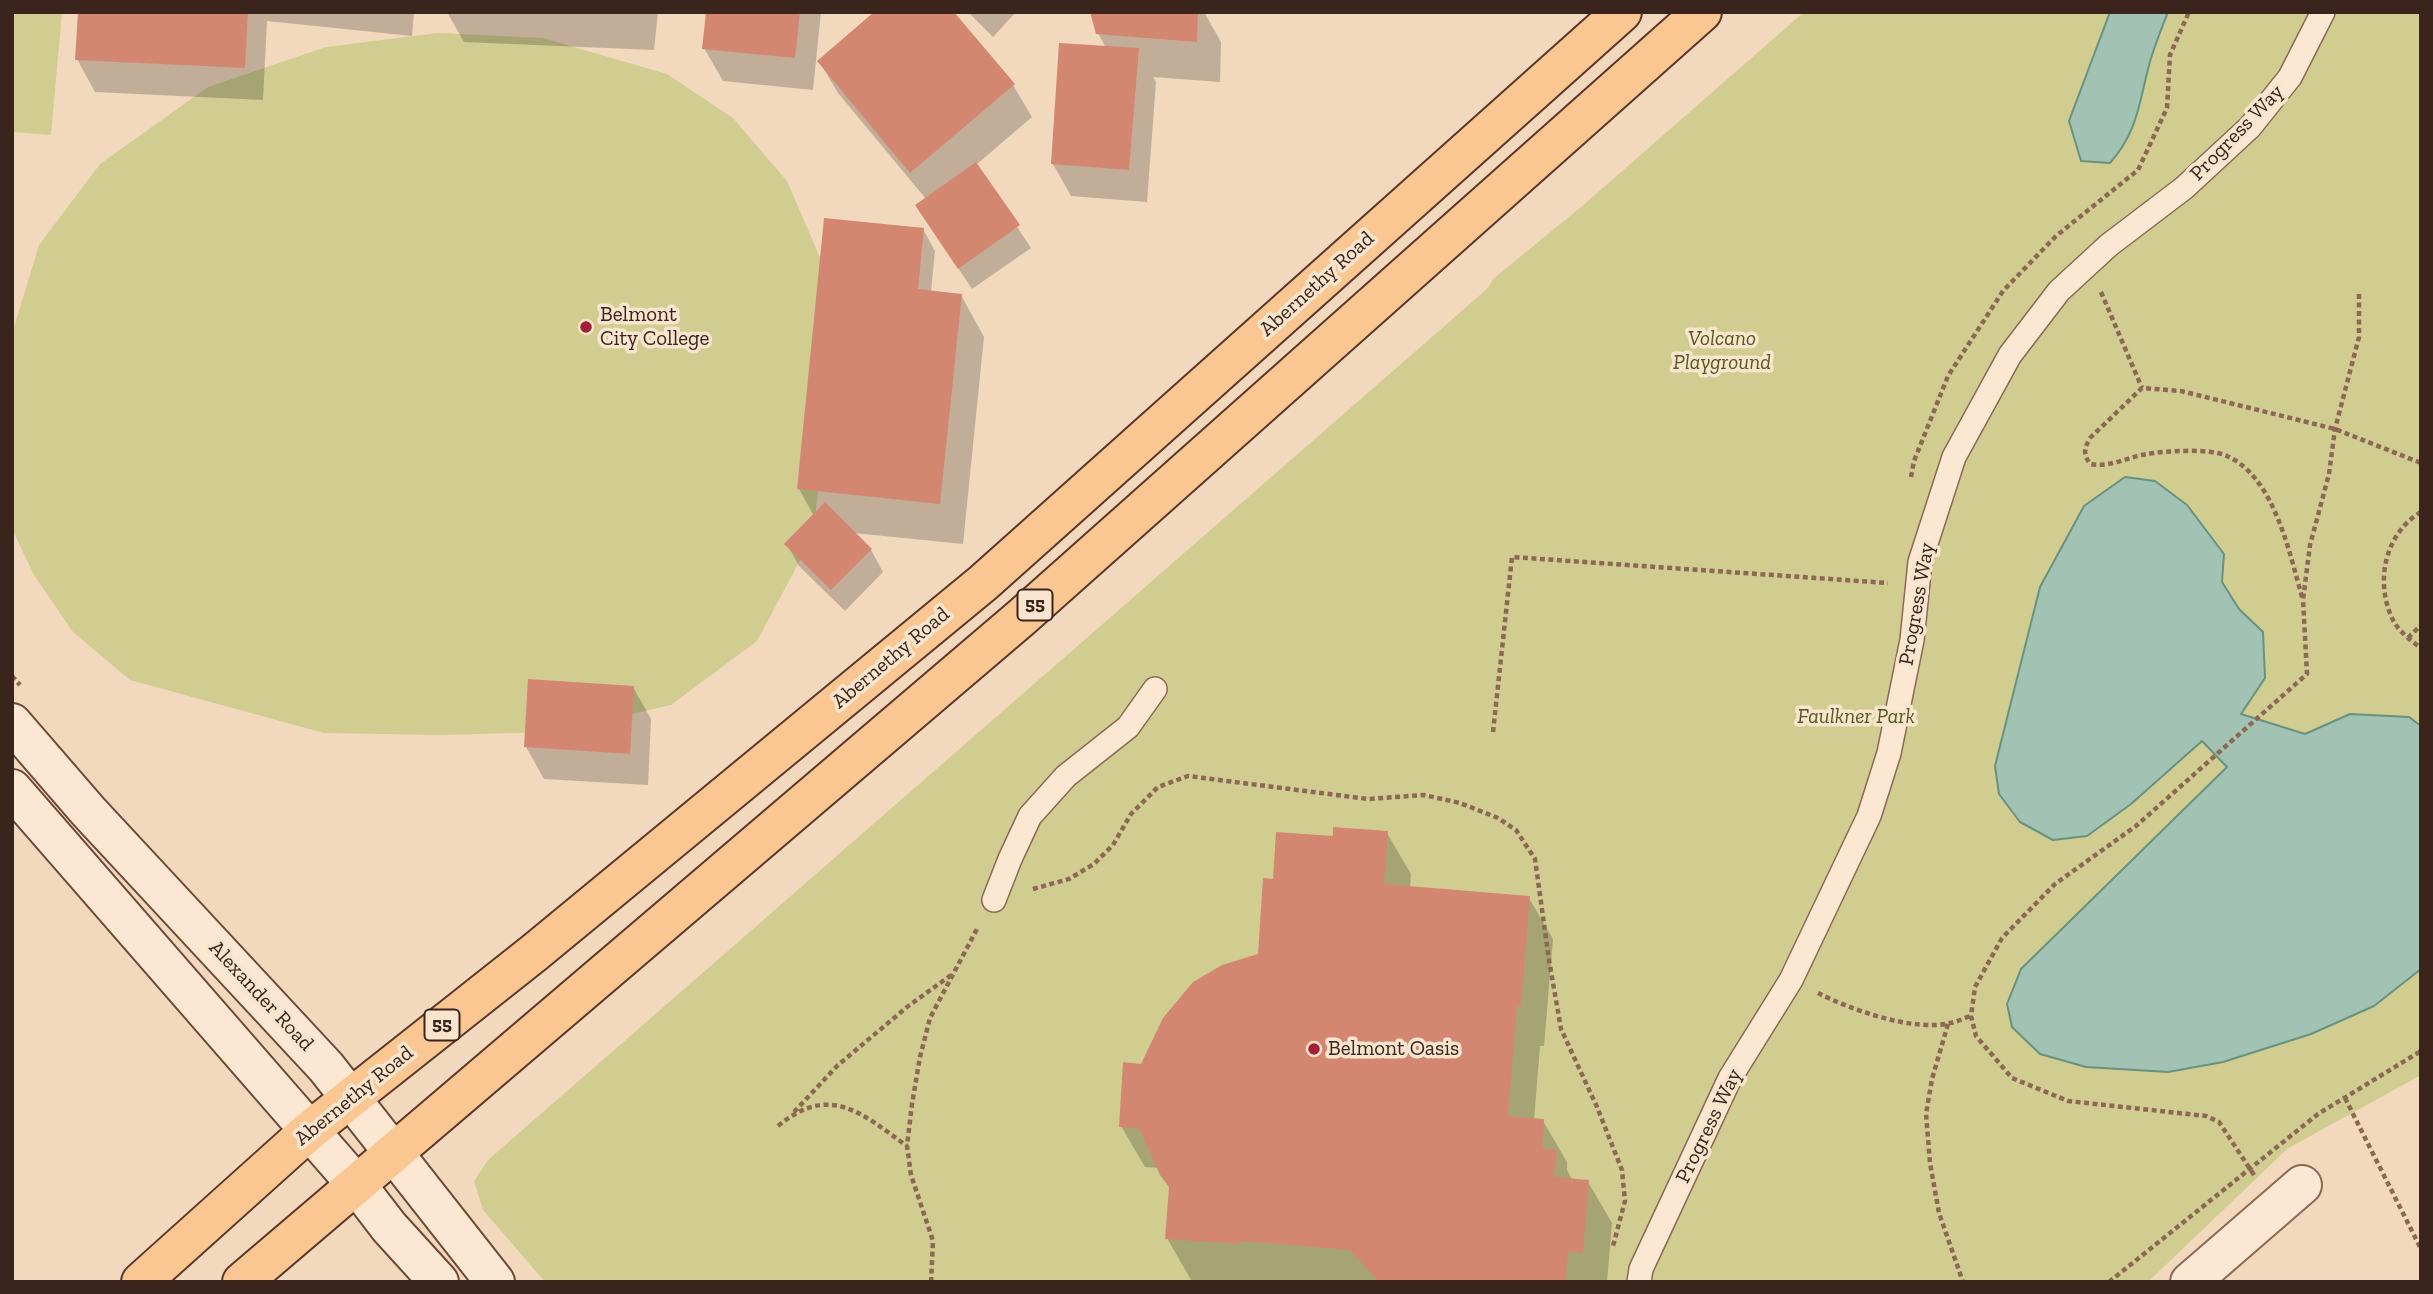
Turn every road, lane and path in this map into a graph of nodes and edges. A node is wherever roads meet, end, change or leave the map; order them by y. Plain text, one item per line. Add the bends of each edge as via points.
1 (1622, 12) edge
2 (1703, 12) edge
3 (2189, 12) edge
4 (2323, 12) edge
5 (2056, 236) junction
6 (2085, 268) junction
7 (2359, 292) dead end
8 (2142, 388) junction
9 (2335, 429) junction
10 (2421, 463) edge
11 (1909, 488) dead end
12 (2421, 512) edge
13 (1893, 584) dead end
14 (2303, 600) junction
15 (2421, 625) edge
16 (2408, 638) junction
17 (2421, 648) edge
18 (1155, 689) dead end
19 (12, 723) edge
20 (1493, 732) dead end
21 (12, 789) edge
22 (994, 900) junction
23 (955, 971) junction
24 (1791, 980) junction
25 (1971, 1016) junction
26 (1948, 1024) junction
27 (2421, 1051) edge
28 (351, 1098) junction
29 (2345, 1098) junction
30 (794, 1112) junction
31 (778, 1126) dead end
32 (309, 1131) junction
33 (907, 1146) junction
34 (394, 1153) junction
35 (2250, 1168) junction
36 (356, 1185) junction
37 (2289, 1196) joint
38 (2421, 1249) edge
39 (1612, 1251) dead end
40 (141, 1282) edge
41 (242, 1282) edge
42 (439, 1282) edge
43 (495, 1282) edge
44 (931, 1282) edge
45 (1639, 1282) edge
46 (1963, 1282) edge
47 (2109, 1282) edge
48 (2190, 1282) edge

1 - 28 main road, Abernethy Road / 55 via 982,583
2 - 34 main road, 55 via 1022,617
3 - 5 path via 2170,55 2167,108 2138,170
4 - 6 lane, Progress Way via 2290,77 2250,127
5 - 6 path
5 - 11 path via 2003,291 1948,376 1914,461
6 - 8 path via 2099,287
6 - 24 lane, Progress Way via 2059,291 2010,355 1954,457 1920,562 1912,640 1889,753 1864,827
7 - 9 path via 2359,337
8 - 9 path via 2181,391
8 - 14 path via 2090,438 2085,449 2090,464 2102,466 2147,454 2202,452 2225,454 2247,468 2268,495
9 - 10 path
9 - 14 path
12 - 16 path via 2399,530 2385,565 2386,601 2395,623
13 - 20 path via 1512,557
14 - 25 path via 2307,674 2136,826 2055,884 2002,938 1975,987
15 - 16 path
16 - 17 path
18 - 22 lane via 1128,727 1066,776 1030,816
19 - 28 main road, Alexander Road
21 - 32 main road
22 - 23 path
22 - 39 path via 1069,879 1094,864 1113,845 1131,814 1158,787 1188,776 1368,799 1424,795 1499,818 1516,830 1535,859 1561,1029 1622,1170 1625,1201
23 - 30 path via 837,1066
23 - 33 path via 930,1018 919,1057
24 - 26 path via 1876,1017
24 - 45 lane, Progress Way via 1730,1078
25 - 26 path
25 - 35 path via 1976,1036 2012,1078 2068,1101 2206,1116 2219,1122
26 - 46 path via 1926,1114 1939,1213
27 - 29 path
28 - 32 main road, Abernethy Road / 55
28 - 34 main road, Alexander Road
29 - 35 path
29 - 38 path
30 - 31 path
30 - 33 path via 831,1104 849,1107
32 - 36 main road
32 - 40 main road, Abernethy Road / 55
33 - 44 path via 914,1187 933,1241
34 - 36 main road, 55
34 - 43 main road, Alexander Road
35 - 37 path
35 - 47 path
36 - 41 main road, 55
36 - 42 main road
37 - 48 main road

